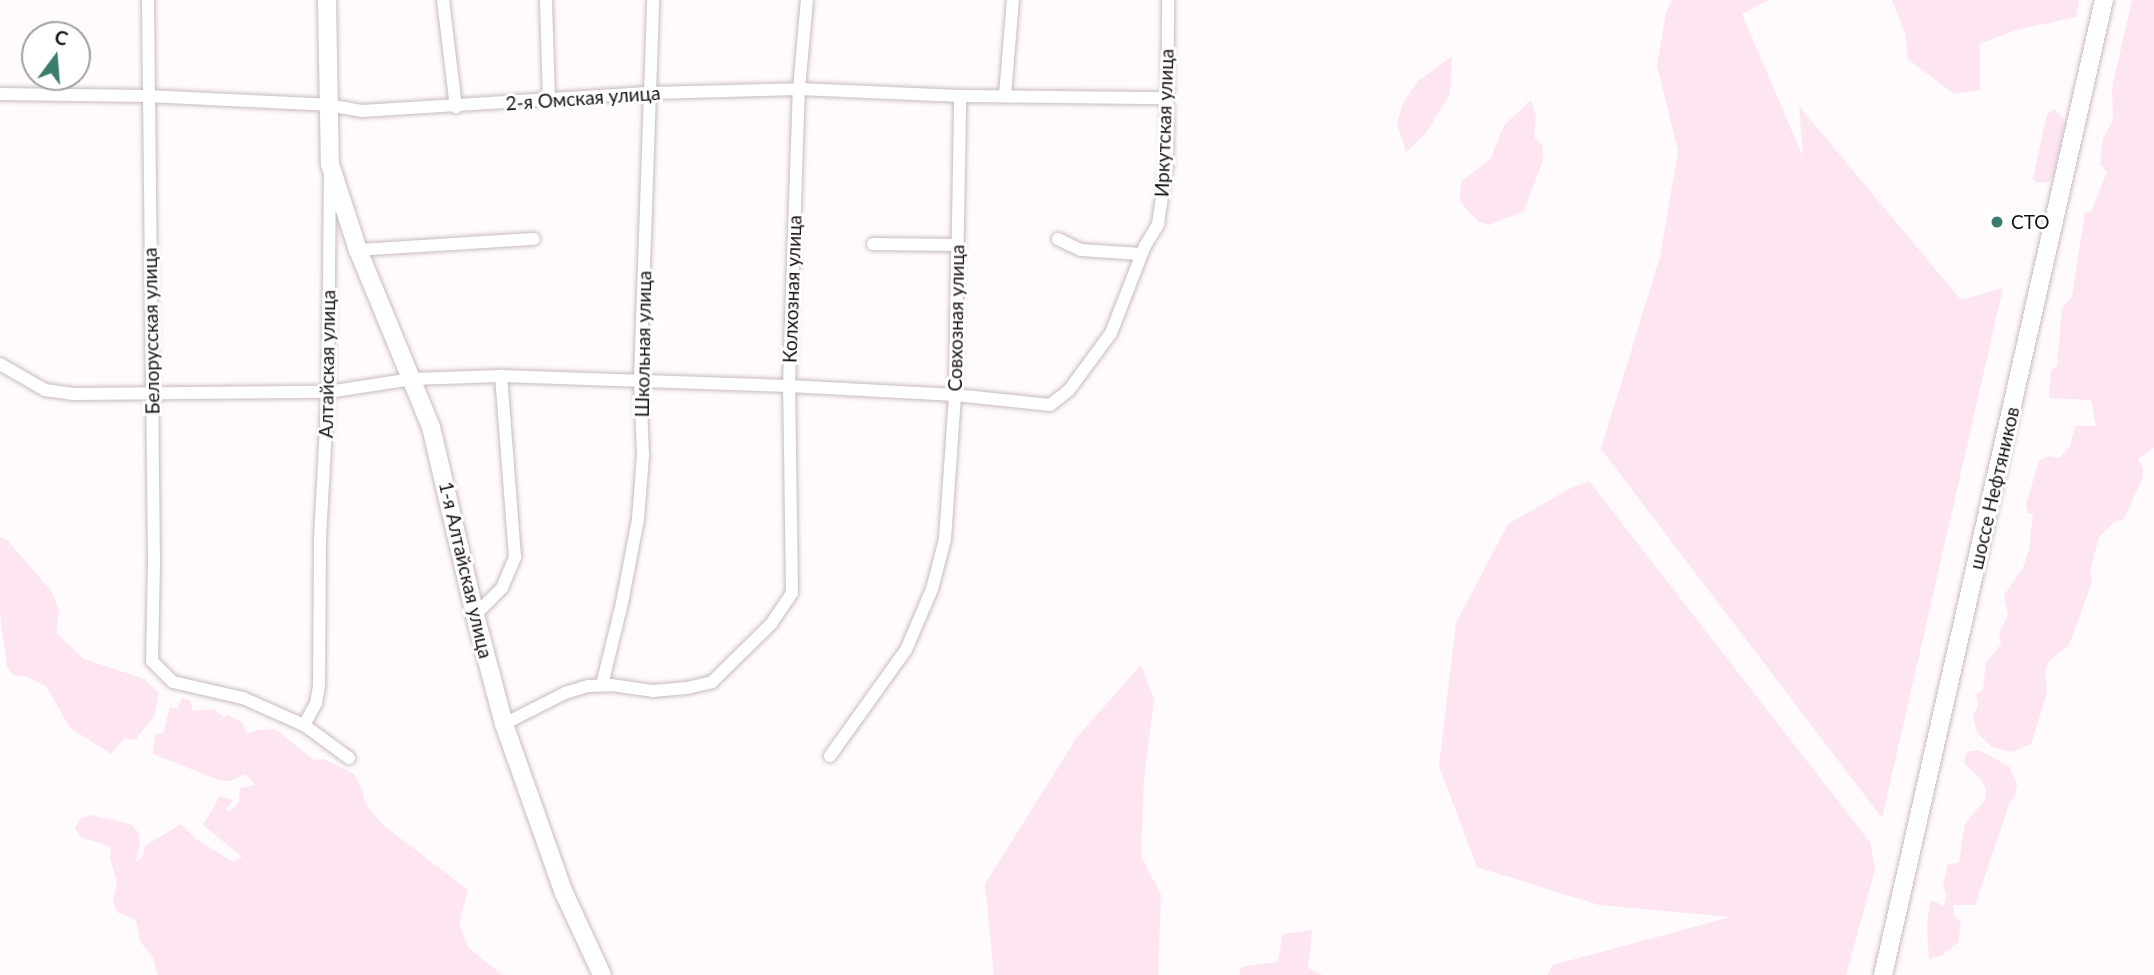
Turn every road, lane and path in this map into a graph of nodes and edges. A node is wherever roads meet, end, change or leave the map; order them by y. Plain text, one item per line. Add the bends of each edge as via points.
1 (148, 0) edge
2 (327, 0) edge
3 (443, 0) edge
4 (546, 0) edge
5 (653, 0) edge
6 (807, 0) edge
7 (1013, 0) edge
8 (1168, 0) edge
9 (2104, 0) edge
10 (799, 89) junction
11 (651, 93) junction
12 (0, 94) edge
13 (1005, 95) junction
14 (147, 96) junction
15 (960, 96) junction
16 (1167, 98) junction
17 (549, 99) junction
18 (328, 104) junction
19 (456, 107) junction
20 (330, 164) junction
21 (534, 239) dead end
22 (1058, 239) dead end
23 (873, 244) dead end
24 (957, 245) junction
25 (358, 250) junction
26 (1141, 254) junction
27 (0, 364) edge
28 (501, 376) junction
29 (412, 379) junction
30 (640, 379) junction
31 (789, 386) junction
32 (328, 392) junction
33 (152, 394) junction
34 (955, 394) junction
35 (475, 615) junction
36 (602, 685) junction
37 (504, 724) junction
38 (304, 725) junction
39 (830, 756) dead end
40 (349, 758) dead end
41 (602, 975) edge
42 (1883, 975) edge

1 - 14 street, Белорусская улица
2 - 18 street, Алтайская улица
3 - 19 street
4 - 17 street
5 - 11 street, Школьная улица
6 - 10 street, Колхозная улица
7 - 13 street
8 - 16 street, Иркутская улица
9 - 42 street, шоссе Нефтяников
10 - 11 street, 2-я Омская улица
10 - 15 street, 2-я Омская улица
10 - 31 street, Колхозная улица
11 - 17 street, 2-я Омская улица
11 - 30 street, Школьная улица
12 - 14 street, 2-я Омская улица
13 - 15 street, 2-я Омская улица
13 - 16 street, 2-я Омская улица
14 - 18 street, 2-я Омская улица
14 - 33 street, Белорусская улица
15 - 24 street, Совхозная улица
16 - 26 street, Иркутская улица via 1167,163 1160,216
17 - 19 street, 2-я Омская улица
18 - 19 street, 2-я Омская улица via 362,111
18 - 20 street, Алтайская улица
20 - 25 street, 1-я Алтайская улица
20 - 32 street, Алтайская улица
21 - 25 street
22 - 26 street via 1081,250
23 - 24 street
24 - 34 street, Совхозная улица
25 - 29 street, 1-я Алтайская улица
26 - 34 street, Иркутская улица via 1111,333 1057,402 1043,407
27 - 33 street via 33,385 60,394
28 - 29 street
28 - 30 street
28 - 35 street via 515,557 502,588
29 - 32 street
29 - 35 street, 1-я Алтайская улица via 437,448
30 - 31 street
30 - 36 street, Школьная улица via 643,455 638,519
31 - 34 street
31 - 36 street, Колхозная улица via 794,578 789,601 712,682 660,691
32 - 33 street
32 - 38 street, Алтайская улица via 320,538 320,686
33 - 38 street, Белорусская улица via 152,662 173,682 243,698
34 - 39 street, Совхозная улица via 945,539 932,589 906,650
35 - 37 street, 1-я Алтайская улица
36 - 37 street via 565,693
37 - 41 street, 1-я Алтайская улица via 564,892
38 - 40 street

